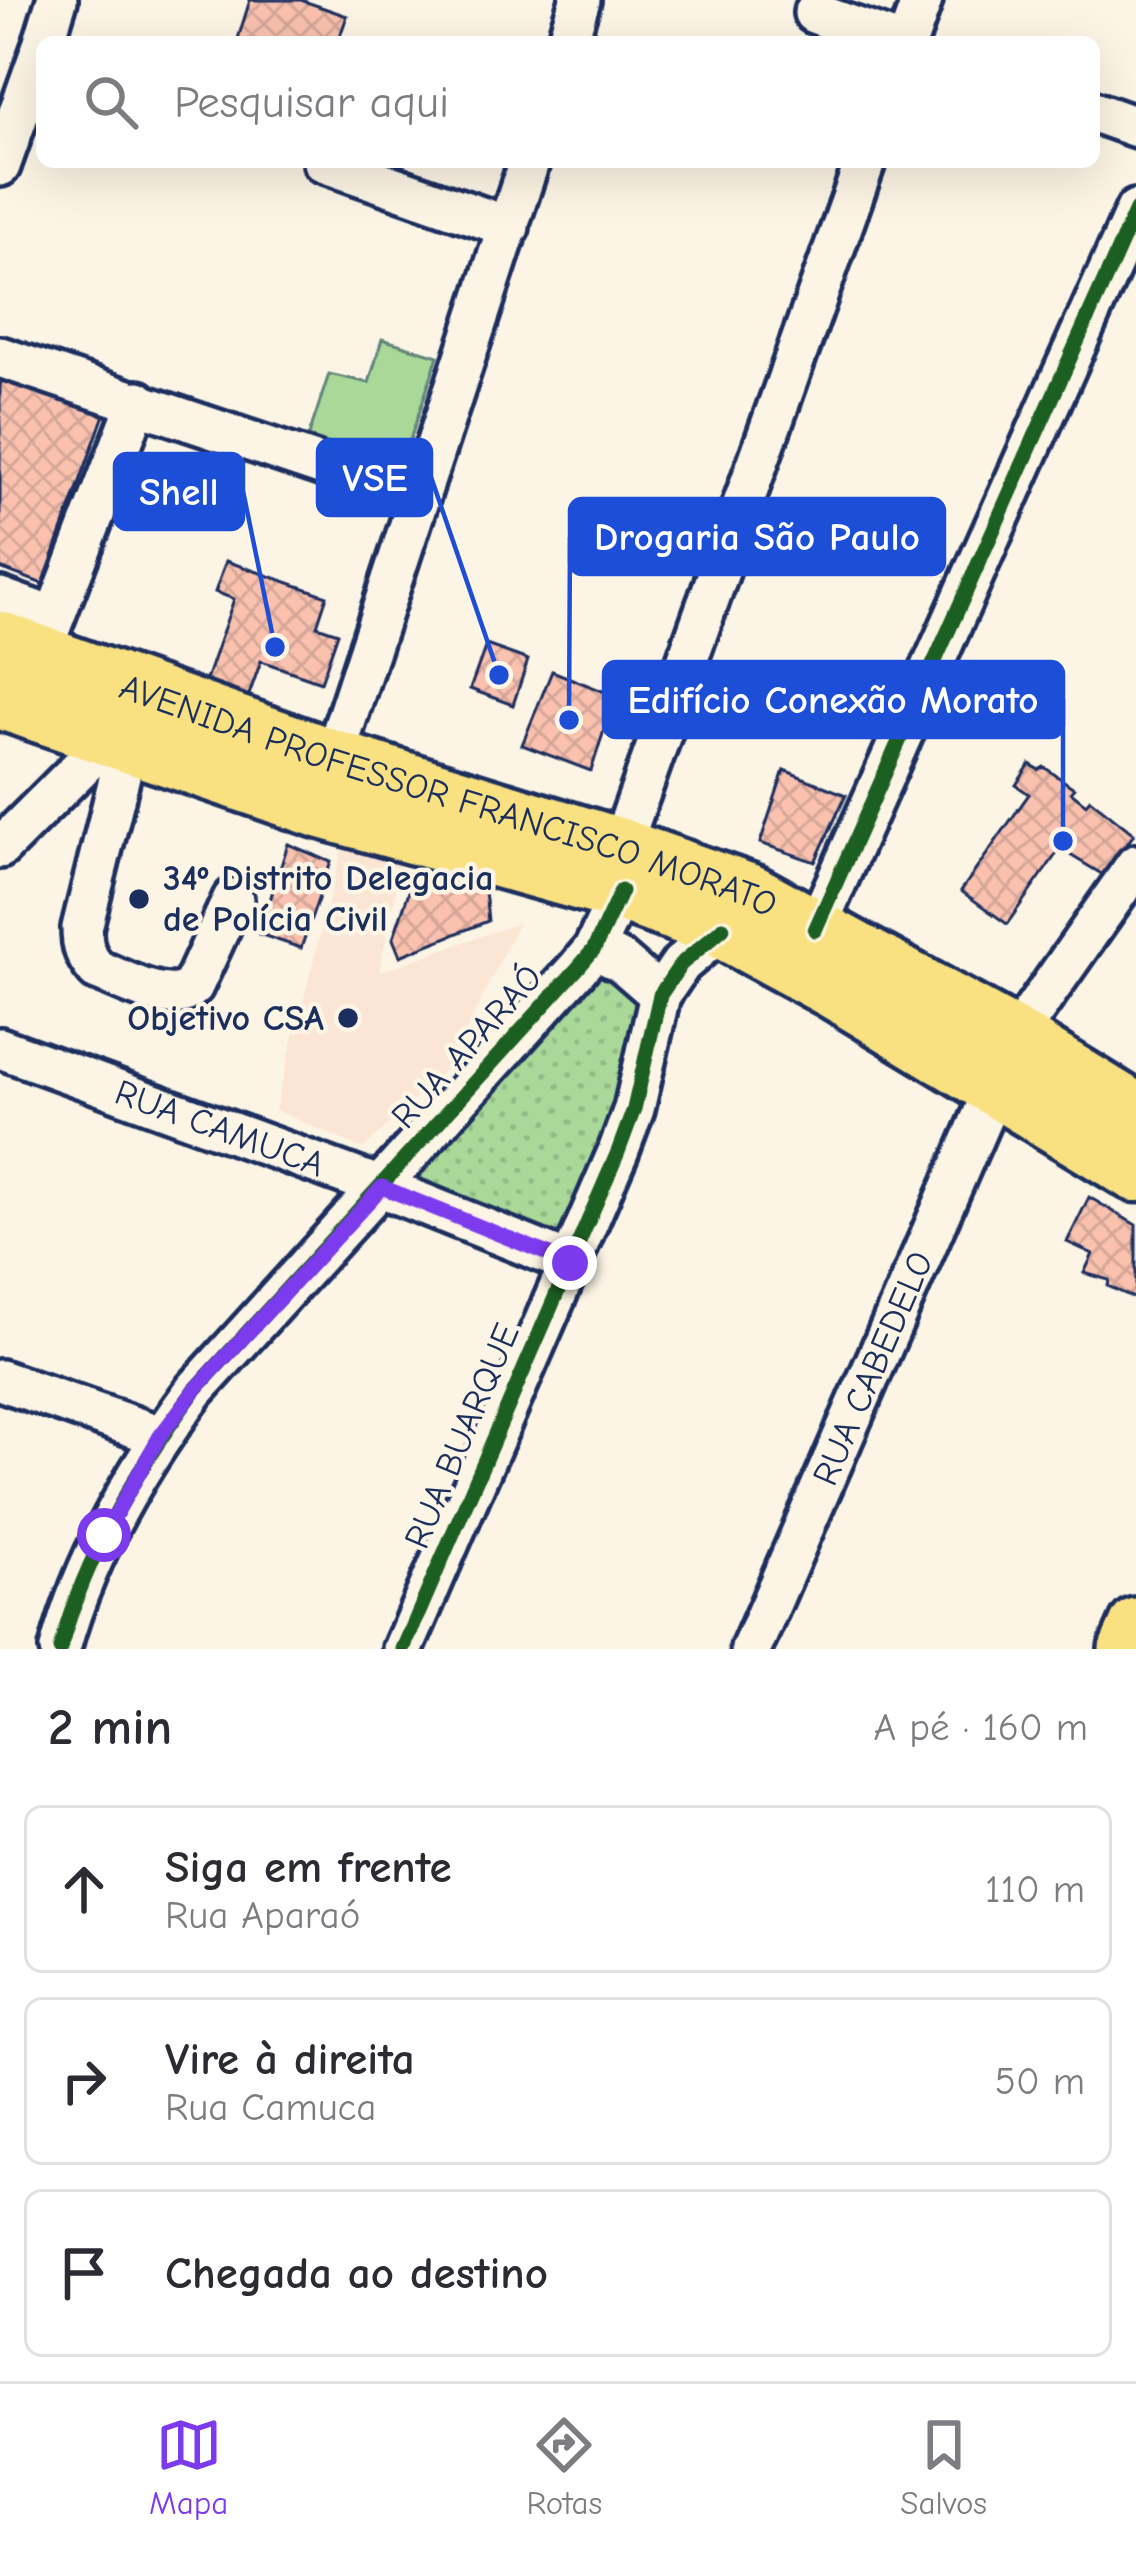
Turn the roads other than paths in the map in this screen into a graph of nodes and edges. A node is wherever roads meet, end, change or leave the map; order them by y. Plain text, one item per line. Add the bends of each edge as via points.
1 (57, 0) edge
2 (580, 0) edge
3 (922, 0) edge
4 (814, 13) dead end
5 (47, 36) edge
6 (569, 36) edge
7 (879, 36) edge
8 (909, 36) edge
9 (36, 65) edge
10 (1100, 114) edge
11 (7, 126) edge
12 (1136, 127) edge
13 (0, 166) edge
14 (339, 168) edge
15 (527, 168) edge
16 (863, 168) edge
17 (1136, 210) edge
18 (509, 227) junction
19 (0, 357) edge
20 (138, 401) junction
21 (418, 498) junction
22 (0, 598) edge
23 (23, 654) edge
24 (120, 740) junction
25 (299, 775) junction
26 (0, 848) edge
27 (1136, 865) edge
28 (621, 870) junction
29 (233, 899) dead end
30 (723, 928) junction
31 (815, 930) junction
32 (594, 949) junction
33 (660, 995) junction
34 (0, 1048) edge
35 (1004, 1063) junction
36 (1130, 1141) edge
37 (382, 1187) junction
38 (570, 1263) junction
39 (0, 1380) edge
40 (160, 1436) junction
41 (1136, 1624) edge
42 (58, 1648) edge
43 (403, 1649) edge
44 (751, 1649) edge
45 (1125, 1649) edge

1 - 5 street
2 - 6 street
3 - 8 street
4 - 7 street
9 - 11 street
10 - 12 street
11 - 13 street
14 - 18 street
15 - 18 street
16 - 28 street, RUA APARAÓ
17 - 31 street
18 - 21 street
19 - 20 street
20 - 21 street
20 - 23 street
21 - 25 street
22 - 23 street
23 - 24 highway, AVENIDA PROFESSOR FRANCISCO MORATO
23 - 25 highway, AVENIDA PROFESSOR FRANCISCO MORATO
24 - 25 highway, AVENIDA PROFESSOR FRANCISCO MORATO
24 - 26 street
24 - 29 street via 82,928 90,962 184,994
25 - 28 highway, AVENIDA PROFESSOR FRANCISCO MORATO
27 - 35 street, RUA CABEDELO
28 - 30 highway, AVENIDA PROFESSOR FRANCISCO MORATO
28 - 31 highway, AVENIDA PROFESSOR FRANCISCO MORATO via 752,895
28 - 32 street, RUA APARAÓ
30 - 33 street, RUA BUARQUE
30 - 35 highway, AVENIDA PROFESSOR FRANCISCO MORATO via 834,988
31 - 35 highway, AVENIDA PROFESSOR FRANCISCO MORATO
32 - 33 street
32 - 37 street, RUA APARAÓ
33 - 38 street, RUA BUARQUE via 634,1108
34 - 37 street, RUA CAMUCA
35 - 36 highway, AVENIDA PROFESSOR FRANCISCO MORATO
35 - 44 street, RUA CABEDELO
37 - 38 street, RUA CAMUCA
37 - 40 street, RUA APARAÓ
38 - 43 street, RUA BUARQUE
39 - 40 street
40 - 42 street, RUA APARAÓ via 104,1535
41 - 45 main road

